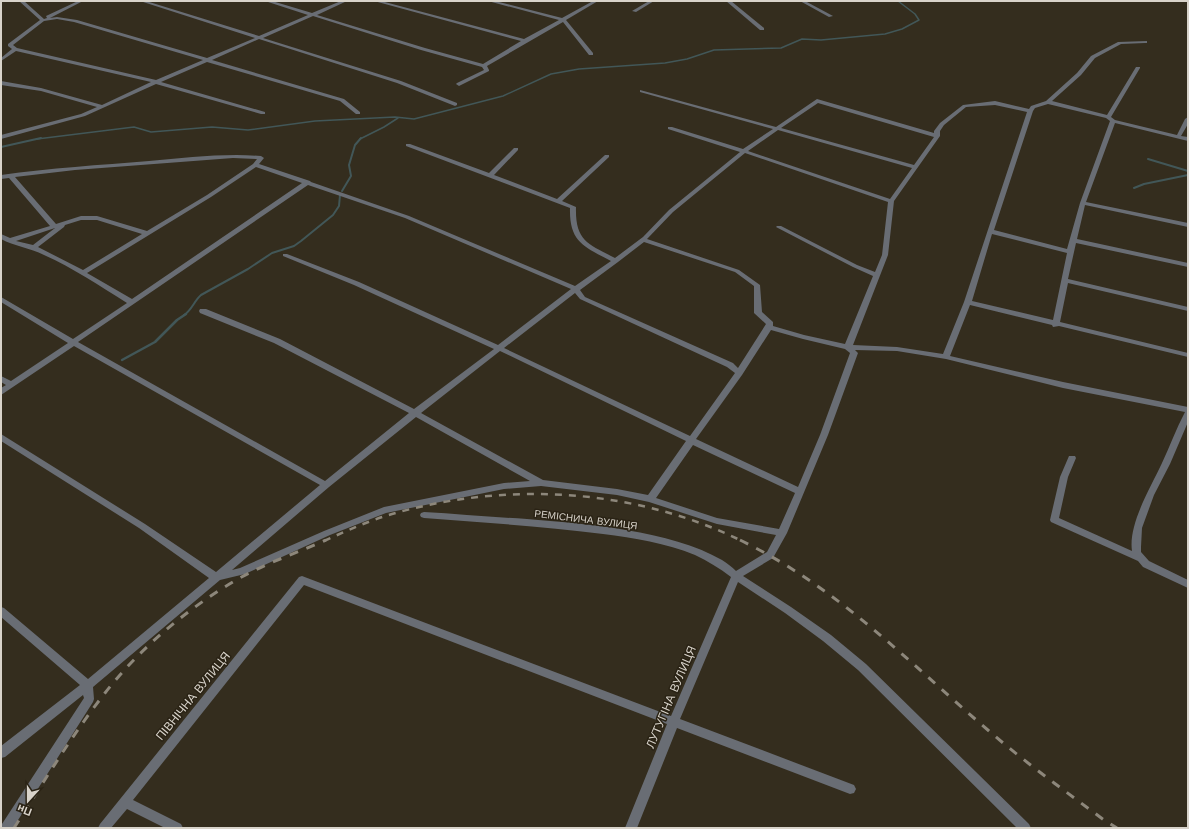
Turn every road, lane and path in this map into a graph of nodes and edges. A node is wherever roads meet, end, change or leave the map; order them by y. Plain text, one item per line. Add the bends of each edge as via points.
1 (22, 1) edge
2 (81, 1) edge
3 (142, 1) edge
4 (267, 1) edge
5 (345, 1) edge
6 (376, 1) edge
7 (490, 1) edge
8 (596, 1) edge
9 (652, 1) edge
10 (728, 1) edge
11 (802, 1) edge
12 (634, 11) dead end
13 (314, 16) junction
14 (830, 16) dead end
15 (44, 19) junction
16 (564, 20) junction
17 (762, 29) dead end
18 (262, 38) junction
19 (525, 41) junction
20 (1145, 42) dead end
21 (15, 49) junction
22 (591, 54) dead end
23 (1, 60) edge
24 (207, 61) junction
25 (484, 66) junction
26 (1138, 68) dead end
27 (156, 82) junction
28 (1, 83) edge
29 (459, 84) dead end
30 (642, 91) dead end
31 (1048, 102) junction
32 (455, 104) dead end
33 (101, 106) junction
34 (1030, 111) junction
35 (263, 113) dead end
36 (358, 113) dead end
37 (1110, 119) junction
38 (1188, 119) edge
39 (670, 128) dead end
40 (779, 128) junction
41 (937, 136) junction
42 (1, 137) edge
43 (1178, 137) junction
44 (1188, 139) edge
45 (408, 145) dead end
46 (516, 149) dead end
47 (744, 151) junction
48 (607, 156) dead end
49 (256, 165) junction
50 (916, 167) junction
51 (491, 175) junction
52 (11, 176) junction
53 (1, 177) edge
54 (308, 182) junction
55 (558, 201) junction
56 (891, 201) junction
57 (1083, 203) junction
58 (67, 222) junction
59 (1188, 225) edge
60 (54, 226) junction
61 (779, 227) dead end
62 (990, 231) junction
63 (146, 233) junction
64 (1, 236) edge
65 (643, 240) junction
66 (1073, 240) junction
67 (9, 241) junction
68 (34, 247) junction
69 (1070, 252) junction
70 (285, 255) dead end
71 (616, 261) junction
72 (1188, 265) edge
73 (82, 273) junction
74 (877, 275) junction
75 (1065, 280) junction
76 (576, 289) junction
77 (1, 299) edge
78 (131, 302) junction
79 (968, 302) junction
80 (1188, 309) edge
81 (203, 310) dead end
82 (1056, 324) junction
83 (769, 327) junction
84 (74, 343) junction
85 (848, 347) junction
86 (499, 348) junction
87 (1188, 355) edge
88 (946, 357) junction
89 (739, 373) junction
90 (1, 378) edge
91 (11, 385) junction
92 (1, 392) edge
93 (1188, 410) edge
94 (415, 413) junction
95 (1188, 413) edge
96 (1, 437) edge
97 (690, 441) junction
98 (1072, 458) dead end
99 (541, 483) junction
100 (326, 485) junction
101 (799, 491) junction
102 (650, 499) junction
103 (424, 515) dead end
104 (782, 534) junction
105 (1141, 558) junction
106 (736, 576) junction
107 (215, 577) junction
108 (1188, 584) edge
109 (1, 612) edge
110 (88, 685) junction
111 (674, 721) junction
112 (1, 752) edge
113 (850, 789) dead end
114 (125, 802) junction
115 (6, 828) edge
116 (104, 828) edge
117 (177, 828) edge
118 (631, 828) edge
119 (1025, 828) edge

1 - 15 street
2 - 15 street
3 - 18 street
4 - 13 street
5 - 13 street
6 - 19 street
7 - 16 street
8 - 16 street
9 - 12 street
10 - 17 street
11 - 14 street
13 - 18 street
13 - 25 street
15 - 21 street via 10,44
15 - 24 street via 75,21
16 - 19 street
16 - 22 street
18 - 24 street
18 - 32 street via 399,82
19 - 25 street
20 - 31 street via 1120,43 1093,58 1080,74
21 - 23 street
21 - 27 street
24 - 27 street
24 - 36 street via 342,100
25 - 29 street via 488,70
26 - 37 street
27 - 33 street
27 - 35 street
28 - 33 street via 41,90
30 - 40 street
31 - 34 street via 1033,107
31 - 37 street
33 - 42 street via 70,119
34 - 41 street via 995,103 965,106 942,124 937,130
34 - 62 street
37 - 43 street
37 - 57 street
38 - 43 street
39 - 47 street
40 - 41 street via 817,101
40 - 47 street
40 - 50 street
41 - 50 street
43 - 44 street
45 - 51 street
46 - 51 street
47 - 56 street
47 - 65 street via 670,211
48 - 55 street
49 - 52 street via 261,158 248,156 45,171
49 - 54 street
49 - 63 street
50 - 56 street
51 - 55 street
52 - 53 street
52 - 60 street
54 - 76 street via 407,217
54 - 78 street
55 - 71 street via 573,207 576,234 582,243
56 - 74 street via 885,255
57 - 59 street
57 - 66 street
58 - 60 street
58 - 63 street via 81,218 97,218
58 - 68 street
60 - 67 street
61 - 74 street
62 - 69 street
62 - 79 street
63 - 73 street
64 - 67 street
65 - 71 street
65 - 83 street via 737,271 757,285 758,313 770,324
66 - 69 street
66 - 72 street
67 - 68 street
68 - 73 street
69 - 75 street
70 - 86 street via 319,267
71 - 76 street
73 - 78 street
74 - 85 street
75 - 80 street
75 - 82 street
76 - 86 street
76 - 89 street via 582,298 730,365
77 - 84 street
78 - 84 street
79 - 82 street
79 - 88 street
81 - 94 street via 277,341
82 - 87 street
83 - 85 street via 802,338
83 - 89 street
84 - 91 street
84 - 100 street
85 - 88 street via 897,349
85 - 101 street via 854,353 824,435
86 - 94 street
86 - 97 street
88 - 93 street via 1063,385
89 - 97 street
90 - 91 street
91 - 92 street
94 - 99 street
94 - 100 street
95 - 105 street via 1150,495 1138,528 1137,553
96 - 107 street via 142,526
97 - 101 street
97 - 102 street
98 - 105 street via 1064,477 1054,520
99 - 102 street via 617,492
99 - 107 street via 465,492 384,510 242,571
100 - 107 street
101 - 104 street
102 - 104 street via 717,521
103 - 106 street, РЕМІСНИЧА ВУЛИЦЯ via 585,528 642,536 694,550
104 - 106 street via 770,555
105 - 108 street via 1146,564
106 - 111 street, ЛУТУГІНА ВУЛИЦЯ
106 - 119 street, РЕМІСНИЧА ВУЛИЦЯ via 827,638 862,667
107 - 110 street
109 - 110 street
110 - 112 street
110 - 115 street via 89,699
111 - 113 street
111 - 114 street, ПІВНІЧНА ВУЛИЦЯ via 302,580
111 - 118 street, ЛУТУГІНА ВУЛИЦЯ
114 - 116 street, ПІВНІЧНА ВУЛИЦЯ
114 - 117 street

